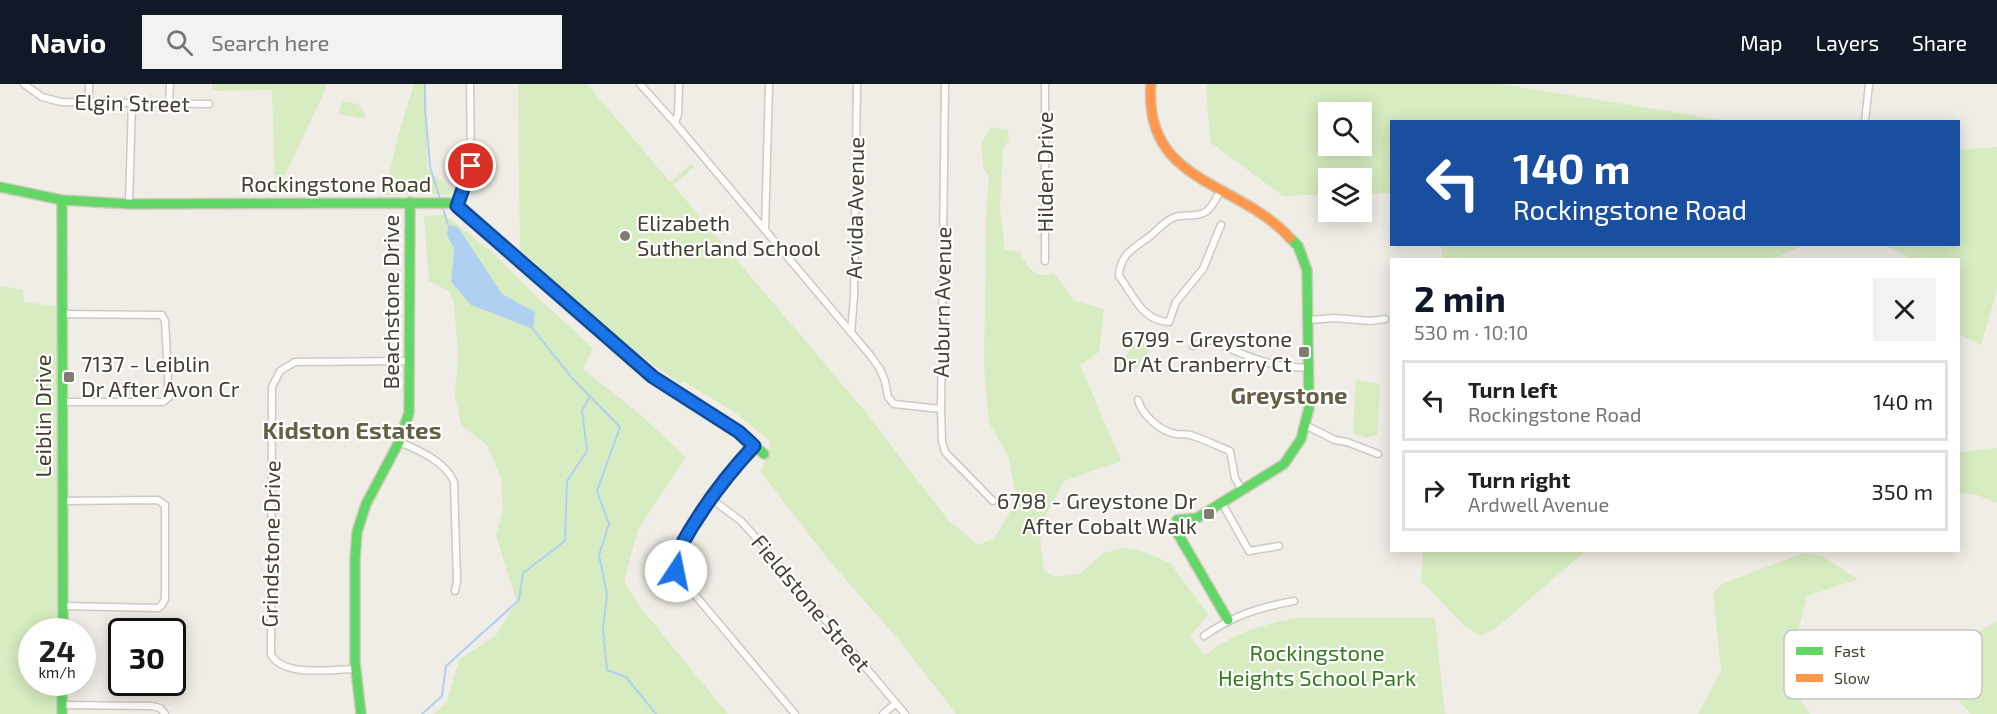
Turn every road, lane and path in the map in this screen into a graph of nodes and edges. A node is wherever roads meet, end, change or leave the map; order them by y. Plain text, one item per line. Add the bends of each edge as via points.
1 (24, 84) edge
2 (89, 84) edge
3 (170, 84) edge
4 (470, 84) edge
5 (640, 84) edge
6 (679, 84) edge
7 (769, 84) edge
8 (857, 84) edge
9 (945, 84) edge
10 (1045, 84) edge
11 (1151, 84) edge
12 (1869, 84) edge
13 (89, 102) junction
14 (132, 103) junction
15 (169, 104) junction
16 (209, 104) dead end
17 (1865, 120) edge
18 (675, 123) junction
19 (0, 187) edge
20 (1220, 192) junction
21 (62, 200) junction
22 (410, 202) junction
23 (129, 204) junction
24 (457, 206) junction
25 (1221, 225) dead end
26 (765, 231) junction
27 (1045, 261) dead end
28 (62, 314) junction
29 (1385, 319) dead end
30 (1310, 320) junction
31 (851, 332) junction
32 (1193, 346) dead end
33 (410, 361) junction
34 (1310, 368) junction
35 (1138, 400) dead end
36 (64, 402) junction
37 (940, 409) junction
38 (1305, 425) junction
39 (399, 442) junction
40 (754, 446) junction
41 (764, 454) dead end
42 (1378, 454) dead end
43 (1242, 490) junction
44 (710, 498) junction
45 (63, 501) junction
46 (993, 501) dead end
47 (1222, 503) junction
48 (1279, 546) dead end
49 (455, 591) dead end
50 (1294, 600) dead end
51 (63, 606) junction
52 (63, 618) edge
53 (1228, 620) junction
54 (1204, 636) dead end
55 (355, 669) junction
56 (896, 703) junction
57 (62, 710) edge
58 (165, 714) edge
59 (361, 714) edge
60 (795, 714) edge
61 (883, 714) edge
62 (905, 714) edge

1 - 13 street, Elgin Street via 54,101
2 - 13 street
3 - 15 street
4 - 24 street via 471,166
5 - 18 street
6 - 18 street
7 - 26 street
8 - 31 street, Arvida Avenue
9 - 37 street, Auburn Avenue
10 - 27 street, Hilden Drive
11 - 20 street via 1152,116 1162,144 1179,164
12 - 17 street
13 - 14 street, Elgin Street
14 - 15 street, Elgin Street
14 - 23 street
15 - 16 street, Elgin Street
18 - 26 street
19 - 21 street, Rockingstone Road
20 - 25 street via 1207,211 1166,222 1132,247 1122,262 1119,276 1153,319 1169,322 1176,303 1203,269
20 - 30 street via 1279,225 1298,243 1305,257
21 - 23 street, Rockingstone Road
21 - 28 street, Leiblin Drive
22 - 23 street, Rockingstone Road
22 - 24 street, Rockingstone Road
22 - 33 street, Beachstone Drive
24 - 40 street, Rockingstone Road via 653,377 739,432
26 - 31 street
28 - 36 street, Leiblin Drive
28 - 36 street via 162,315 169,397 163,402
29 - 30 street
30 - 34 street
31 - 37 street via 880,369 887,395 894,404
32 - 34 street via 1211,340 1258,362
33 - 39 street, Beachstone Drive via 409,413
33 - 55 street, Grindstone Drive via 295,362 280,371 272,387 271,654 278,664 289,668
34 - 38 street via 1310,408
35 - 43 street via 1150,419 1165,430 1188,434 1230,451 1235,478
36 - 45 street, Leiblin Drive
37 - 46 street, Auburn Avenue via 945,452
38 - 42 street
38 - 43 street via 1301,440 1284,464
39 - 49 street via 443,466 452,476
39 - 55 street, Beachstone Drive via 366,504 357,532
40 - 41 street, Rockingstone Road
40 - 44 street
43 - 47 street
44 - 56 street, Fieldstone Street via 759,540
44 - 60 street via 678,551 676,571
45 - 51 street, Leiblin Drive
45 - 51 street via 158,501 164,503 166,519 165,599 160,606
47 - 48 street via 1249,551
47 - 53 street via 1197,518 1177,520 1176,527
50 - 53 street
51 - 52 street, Leiblin Drive
53 - 54 street
55 - 59 street, Beachstone Drive
56 - 61 street
56 - 62 street, Fieldstone Street
57 - 58 street via 152,706

